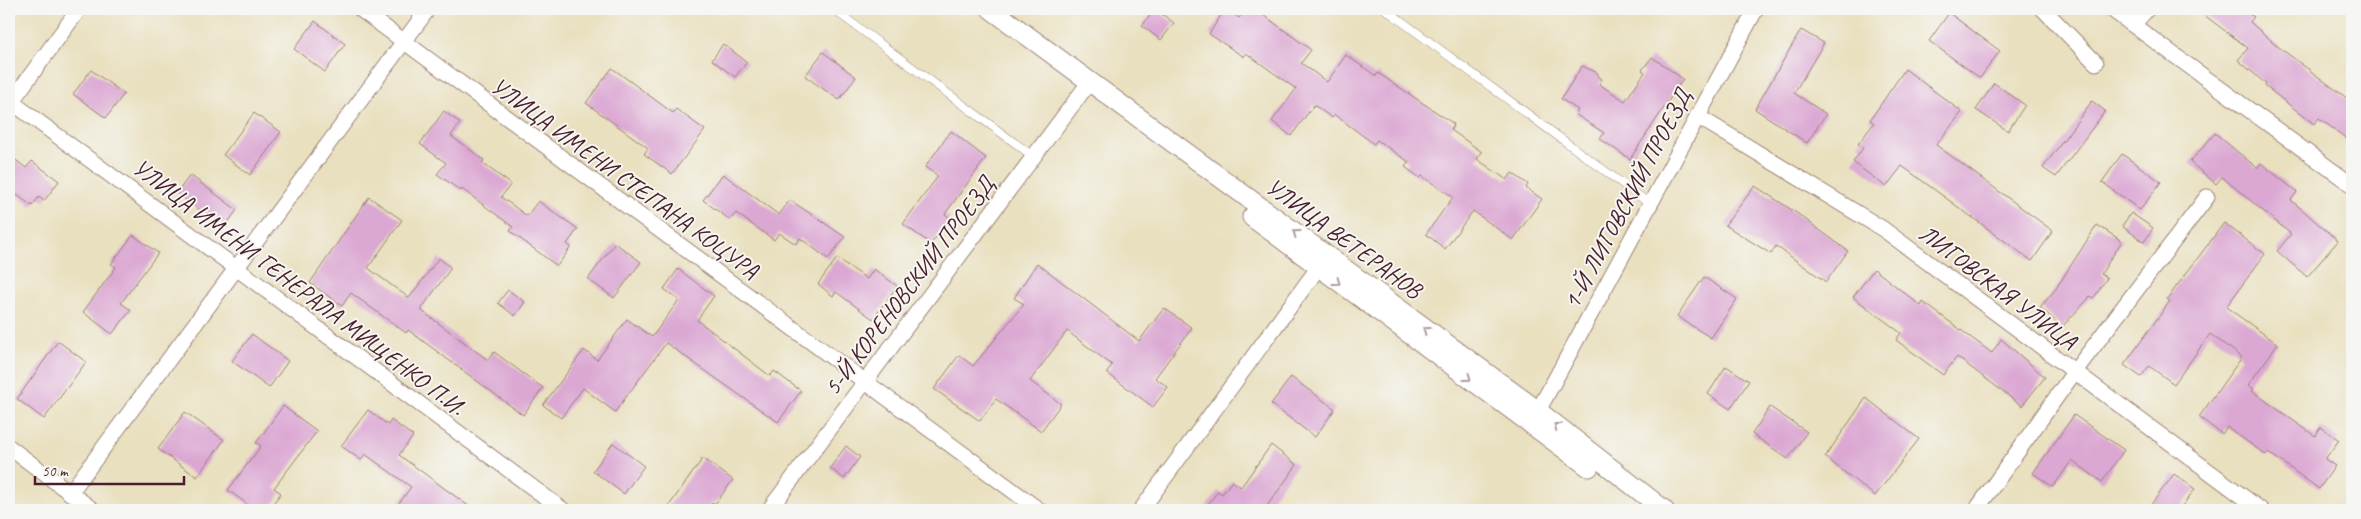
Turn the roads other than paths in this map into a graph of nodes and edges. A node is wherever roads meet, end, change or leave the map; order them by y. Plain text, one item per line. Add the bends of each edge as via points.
1 (79, 9) edge
2 (360, 9) edge
3 (428, 9) edge
4 (833, 9) edge
5 (978, 9) edge
6 (991, 9) edge
7 (1385, 9) edge
8 (1756, 9) edge
9 (2043, 9) edge
10 (2111, 9) edge
11 (2147, 9) edge
12 (2134, 24) junction
13 (404, 43) junction
14 (2096, 63) dead end
15 (1084, 88) junction
16 (10, 102) edge
17 (1697, 116) junction
18 (1034, 157) junction
19 (2352, 185) edge
20 (2207, 197) dead end
21 (1650, 204) junction
22 (236, 267) junction
23 (1318, 268) junction
24 (2075, 371) junction
25 (865, 381) junction
26 (1538, 411) junction
27 (9, 447) edge
28 (70, 493) junction
29 (93, 510) edge
30 (563, 510) edge
31 (769, 510) edge
32 (1039, 510) edge
33 (1141, 510) edge
34 (1647, 510) edge
35 (1664, 510) edge
36 (1976, 510) edge
37 (2261, 510) edge

1 - 16 street
2 - 13 street, УЛИЦА ИМЕНИ СТЕПАНА КОЦУРА
3 - 13 street
4 - 18 lane
5 - 15 street, УЛИЦА ВЕТЕРАНОВ
26 -> 6 street, УЛИЦА ВЕТЕРАНОВ
7 - 21 lane
8 - 17 street, 1-Й ЛИГОВСКИЙ ПРОЕЗД
9 - 14 street
10 - 12 street
11 - 12 street
12 - 19 street
13 - 22 street
13 - 25 street, УЛИЦА ИМЕНИ СТЕПАНА КОЦУРА
15 - 18 street, 5-Й КОРЕНОВСКИЙ ПРОЕЗД
15 - 23 street, УЛИЦА ВЕТЕРАНОВ
16 - 22 street, УЛИЦА ИМЕНИ ГЕНЕРАЛА МИЩЕНКО П.И.
17 - 21 street, 1-Й ЛИГОВСКИЙ ПРОЕЗД
17 - 24 street, ЛИГОВСКАЯ УЛИЦА via 1883,229
18 - 25 street, 5-Й КОРЕНОВСКИЙ ПРОЕЗД
20 - 24 street
21 - 26 street, 1-Й ЛИГОВСКИЙ ПРОЕЗД
22 - 28 street
22 - 30 street, УЛИЦА ИМЕНИ ГЕНЕРАЛА МИЩЕНКО П.И.
23 - 33 street
23 -> 34 street, УЛИЦА ВЕТЕРАНОВ
24 - 36 street
24 - 37 street, ЛИГОВСКАЯ УЛИЦА
25 - 31 street, 5-Й КОРЕНОВСКИЙ ПРОЕЗД
25 - 32 street, УЛИЦА ИМЕНИ СТЕПАНА КОЦУРА
35 -> 26 street, УЛИЦА ВЕТЕРАНОВ
27 - 28 street
28 - 29 street

